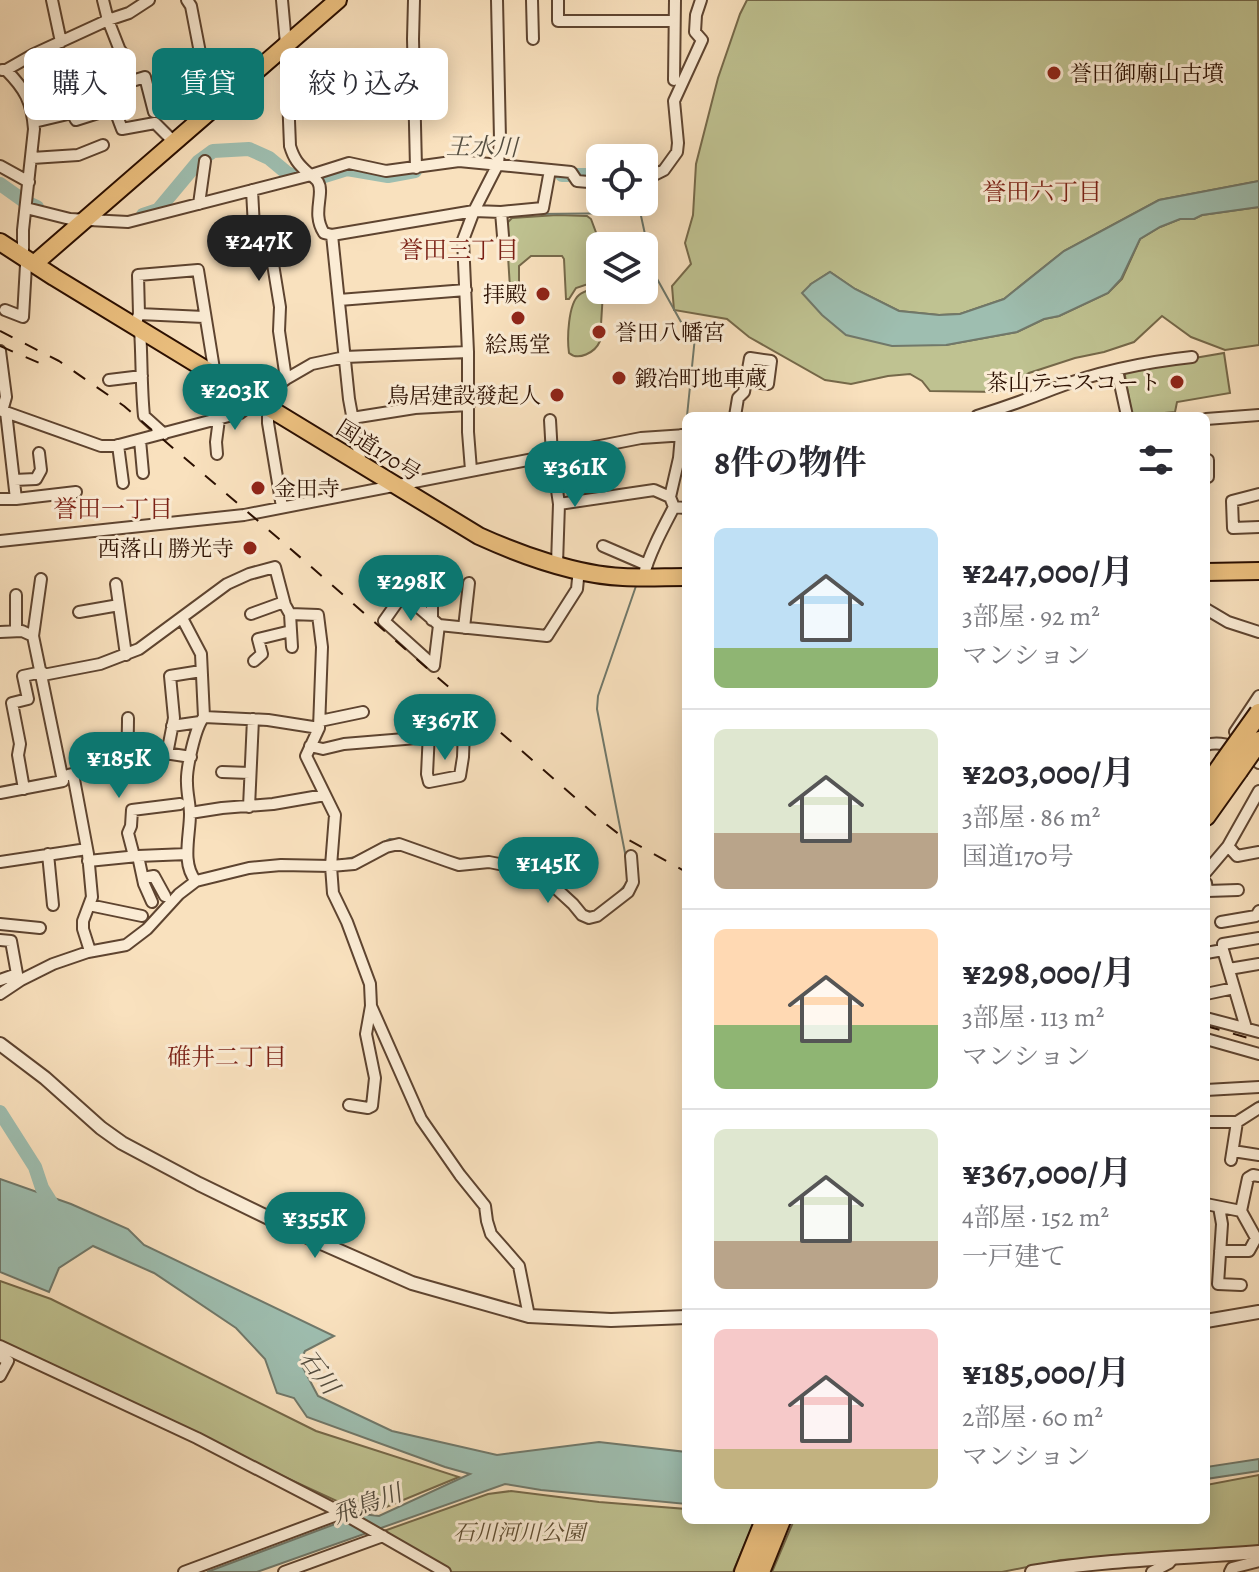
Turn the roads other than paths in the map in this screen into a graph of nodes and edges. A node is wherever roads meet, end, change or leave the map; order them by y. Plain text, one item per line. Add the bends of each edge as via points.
1 (52, 0) edge
2 (103, 0) edge
3 (149, 0) edge
4 (187, 0) edge
5 (282, 0) edge
6 (338, 0) edge
7 (414, 0) edge
8 (497, 0) edge
9 (532, 0) edge
10 (558, 0) edge
11 (675, 0) edge
12 (701, 0) edge
13 (108, 20) junction
14 (674, 21) junction
15 (533, 39) dead end
16 (61, 42) junction
17 (286, 44) junction
18 (120, 48) edge
19 (199, 48) edge
20 (264, 64) edge
21 (3, 70) edge
22 (136, 80) edge
23 (674, 80) dead end
24 (24, 91) edge
25 (152, 104) edge
26 (42, 120) edge
27 (119, 120) edge
28 (199, 120) edge
29 (34, 122) joint
30 (174, 142) junction
31 (103, 145) dead end
32 (32, 158) junction
33 (205, 161) dead end
34 (0, 166) edge
35 (496, 167) junction
36 (416, 168) junction
37 (550, 173) junction
38 (658, 173) edge
39 (311, 175) junction
40 (29, 182) junction
41 (586, 182) edge
42 (252, 190) junction
43 (199, 204) junction
44 (26, 205) junction
45 (474, 211) junction
46 (501, 212) junction
47 (82, 220) junction
48 (332, 235) junction
49 (503, 236) dead end
50 (0, 242) edge
51 (29, 260) junction
52 (466, 290) junction
53 (339, 300) junction
54 (5, 310) dead end
55 (204, 317) junction
56 (138, 323) junction
57 (0, 351) edge
58 (468, 352) junction
59 (345, 357) junction
60 (1192, 357) dead end
61 (1117, 370) junction
62 (215, 375) junction
63 (142, 376) junction
64 (286, 379) junction
65 (109, 380) dead end
66 (746, 381) dead end
67 (262, 405) junction
68 (469, 405) junction
69 (3, 411) edge
70 (736, 412) edge
71 (990, 412) edge
72 (1126, 412) edge
73 (1259, 415) edge
74 (352, 418) junction
75 (219, 419) junction
76 (1210, 419) edge
77 (550, 420) dead end
78 (164, 434) junction
79 (682, 435) edge
80 (140, 440) junction
81 (682, 444) edge
82 (118, 445) junction
83 (39, 453) dead end
84 (217, 454) dead end
85 (552, 455) junction
86 (361, 464) junction
87 (471, 470) junction
88 (143, 473) dead end
89 (14, 480) junction
90 (123, 483) dead end
91 (394, 485) junction
92 (76, 492) dead end
93 (1259, 494) edge
94 (0, 499) edge
95 (16, 499) junction
96 (672, 502) junction
97 (559, 504) junction
98 (682, 506) edge
99 (276, 508) junction
100 (1259, 527) edge
101 (0, 541) edge
102 (603, 546) dead end
103 (557, 564) junction
104 (579, 569) junction
105 (645, 571) junction
106 (1259, 571) edge
107 (1210, 572) edge
108 (682, 576) edge
109 (41, 579) dead end
110 (432, 582) dead end
111 (469, 583) dead end
112 (116, 584) dead end
113 (16, 595) dead end
114 (284, 602) junction
115 (119, 605) junction
116 (1210, 611) edge
117 (79, 612) dead end
118 (251, 614) dead end
119 (290, 614) junction
120 (182, 618) junction
121 (436, 623) junction
122 (464, 628) junction
123 (16, 631) junction
124 (291, 631) junction
125 (0, 632) edge
126 (1259, 632) edge
127 (33, 636) junction
128 (292, 647) dead end
129 (126, 655) junction
130 (254, 661) dead end
131 (201, 671) junction
132 (42, 674) junction
133 (1259, 696) edge
134 (453, 710) dead end
135 (363, 712) dead end
136 (1259, 713) edge
137 (128, 718) dead end
138 (253, 719) junction
139 (202, 720) junction
140 (319, 724) junction
141 (172, 726) junction
142 (427, 737) junction
143 (1259, 741) edge
144 (1210, 744) edge
145 (310, 746) junction
146 (167, 754) junction
147 (191, 757) junction
148 (1230, 759) junction
149 (1259, 762) edge
150 (127, 767) junction
151 (222, 772) dead end
152 (250, 773) junction
153 (68, 775) junction
154 (1210, 783) edge
155 (24, 789) junction
156 (1259, 791) edge
157 (0, 793) edge
158 (325, 795) junction
159 (180, 804) dead end
160 (1210, 806) edge
161 (249, 807) junction
162 (190, 813) junction
163 (1228, 846) junction
164 (1259, 852) edge
165 (48, 854) junction
166 (187, 854) junction
167 (88, 855) junction
168 (136, 856) junction
169 (631, 856) dead end
170 (0, 862) edge
171 (1210, 862) edge
172 (331, 866) junction
173 (143, 878) junction
174 (196, 881) junction
175 (1238, 890) dead end
176 (1210, 891) edge
177 (165, 896) dead end
178 (152, 902) dead end
179 (53, 905) dead end
180 (89, 905) junction
181 (1259, 911) edge
182 (142, 916) dead end
183 (1221, 922) dead end
184 (0, 924) edge
185 (40, 928) dead end
186 (1259, 938) edge
187 (0, 940) edge
188 (1223, 950) junction
189 (90, 951) junction
190 (1210, 952) edge
191 (1259, 964) edge
192 (1229, 969) junction
193 (0, 980) edge
194 (1234, 988) junction
195 (1210, 993) edge
196 (0, 994) edge
197 (371, 1006) junction
198 (1210, 1019) edge
199 (1246, 1028) junction
200 (1259, 1032) edge
201 (1210, 1040) edge
202 (0, 1044) edge
203 (1259, 1054) edge
204 (1259, 1087) edge
205 (1210, 1090) edge
206 (349, 1105) dead end
207 (1259, 1108) edge
208 (1210, 1122) edge
209 (1237, 1122) junction
210 (1259, 1155) edge
211 (1259, 1176) edge
212 (1210, 1205) edge
213 (1219, 1207) junction
214 (1241, 1211) junction
215 (1257, 1238) edge
216 (1220, 1251) junction
217 (1241, 1285) dead end
218 (1259, 1312) edge
219 (529, 1316) junction
220 (682, 1317) edge
221 (1210, 1320) edge
222 (0, 1346) edge
223 (0, 1356) edge
224 (0, 1376) edge
225 (347, 1515) junction
226 (763, 1524) edge
227 (779, 1524) edge
228 (379, 1534) junction
229 (1259, 1552) edge
230 (1174, 1557) junction
231 (1110, 1561) junction
232 (1259, 1561) edge
233 (184, 1572) edge
234 (284, 1572) edge
235 (445, 1572) edge
236 (744, 1572) edge
237 (760, 1572) edge
238 (1032, 1572) edge
239 (1096, 1572) edge
240 (1152, 1572) edge
241 (1230, 1572) edge

1 - 16 street
2 - 13 street
3 - 13 street
4 - 19 street
5 - 17 street
6 - 17 highway
7 - 36 street
8 - 35 street
9 - 15 street
10 - 14 street via 558,21
11 - 14 street
12 - 38 street via 695,32 702,40 674,101 677,152
13 - 16 street
13 - 18 street
14 - 23 street
16 - 21 street
17 - 20 highway
17 - 39 street via 290,146 295,161
21 - 24 street
22 - 25 street via 145,77
26 - 29 street
27 - 30 street via 122,129 155,123
28 - 30 highway
29 - 32 street
30 - 47 highway
31 - 32 street via 79,158
32 - 40 street
33 - 43 street
34 - 40 street
35 - 36 street via 459,161
35 - 37 street
35 - 45 street
36 - 39 street via 386,171 349,163
37 - 41 street via 571,172 577,181
37 - 46 street via 543,208
39 - 42 street
39 - 48 street via 320,187 319,225
40 - 44 street
42 - 43 street
42 - 64 street via 255,246 273,264
43 - 47 street via 128,222
44 - 47 street
44 - 51 street
45 - 46 street
45 - 48 street
45 - 52 street via 463,240
46 - 49 street
47 - 51 highway
48 - 53 street
50 - 51 highway, 国道170号
51 - 54 street via 23,317
51 - 56 highway, 国道170号
52 - 53 street
52 - 58 street
53 - 59 street
55 - 56 street
55 - 56 street via 198,270 138,275
55 - 62 street
56 - 62 highway, 国道170号
56 - 63 street
57 - 69 street
58 - 59 street
58 - 68 street
59 - 64 street via 312,364
59 - 74 street
60 - 61 street
61 - 71 street
61 - 72 street
62 - 67 highway, 国道170号
63 - 65 street
63 - 78 street via 144,416
64 - 67 street
66 - 70 street
67 - 75 street
67 - 86 highway, 国道170号
67 - 99 street
68 - 74 street
68 - 87 street
69 - 82 street via 101,446
69 - 89 street
73 - 76 street
74 - 86 street
75 - 78 street
75 - 84 street
77 - 85 street
78 - 80 street
79 - 85 street
80 - 82 street
80 - 88 street
81 - 96 street
82 - 90 street
83 - 89 street via 36,479
85 - 87 street
85 - 97 street
86 - 91 highway, 国道170号
87 - 91 street
89 - 95 street
91 - 99 street
91 - 103 highway, 国道170号 via 479,536
92 - 95 street
93 - 100 street via 1232,501 1233,528
94 - 95 street
96 - 97 street via 654,490
96 - 98 street
96 - 105 street
97 - 103 street
99 - 101 street
102 - 105 street
103 - 104 highway, 国道170号
104 - 105 highway, 国道170号 via 621,577
104 - 122 street via 577,589 547,636
105 - 108 highway, 国道170号
106 - 107 highway
109 - 127 street
110 - 121 street
111 - 122 street
112 - 115 street
113 - 123 street
114 - 118 street
114 - 119 street
114 - 120 street via 275,567 227,584
115 - 117 street
115 - 129 street
116 - 126 street
119 - 124 street
119 - 140 street via 318,615
120 - 129 street
120 - 131 street via 201,654
121 - 121 street via 434,666 384,621 403,594
121 - 122 street
123 - 125 street
123 - 127 street
124 - 128 street
124 - 130 street via 258,639 262,654
127 - 132 street
129 - 132 street
131 - 139 street
131 - 141 street via 170,676
132 - 153 street
132 - 155 street via 23,676 28,699 12,703
133 - 148 street
134 - 142 street via 429,709 424,722
135 - 140 street
136 - 148 highway, bridge
137 - 150 street
138 - 139 street
138 - 140 street
138 - 152 street
139 - 141 street
139 - 147 street
140 - 145 street
141 - 146 street
142 - 142 street via 429,782 460,776 469,731 429,732
142 - 145 street
143 - 148 highway, bridge
144 - 148 street
145 - 158 street via 306,756
146 - 147 street
146 - 150 street via 149,765
147 - 162 street via 186,780
148 - 149 street
148 - 154 highway
148 - 160 highway
150 - 153 street via 109,765
151 - 152 street
152 - 161 street
153 - 155 street via 63,781
153 - 167 street
155 - 157 street
156 - 163 street
158 - 161 street
158 - 172 street via 335,815
159 - 168 street via 132,810 128,833
161 - 162 street
162 - 166 street
163 - 164 street via 1237,856
163 - 171 street
165 - 167 street
165 - 170 street
165 - 179 street
166 - 168 street
166 - 174 street
167 - 168 street
167 - 180 street
168 - 173 street
169 - 172 street via 633,882 628,892 589,918 549,882 504,865 459,865 399,844 354,864
172 - 174 street via 260,867
172 - 197 street via 333,893 370,984
173 - 177 street via 154,876
173 - 178 street
174 - 189 street via 137,938
175 - 176 street
180 - 182 street
180 - 189 street via 83,929
181 - 183 street
184 - 185 street
186 - 188 street via 1223,944
187 - 193 street via 11,941 17,974
188 - 190 street
188 - 192 street
189 - 196 street via 53,964
191 - 192 street
192 - 194 street
194 - 195 street
194 - 199 street
197 - 206 street via 366,1043 375,1078 372,1106
197 - 219 street via 421,1119 485,1206 491,1234 519,1266
198 - 199 street
199 - 200 street
201 - 203 street
202 - 219 street via 122,1143 199,1184 412,1283
204 - 205 street
207 - 209 street
208 - 209 street
209 - 210 street via 1232,1155
211 - 214 street via 1248,1178
212 - 213 street
213 - 214 street
213 - 216 street
214 - 215 street
215 - 216 street via 1249,1251
216 - 217 street via 1218,1284
218 - 221 street
219 - 220 street
222 - 225 street
223 - 224 street via 8,1361
225 - 228 street
225 - 233 street
226 - 236 highway
227 - 237 highway
228 - 234 street
228 - 235 street
229 - 230 street
230 - 231 street
230 - 240 street
231 - 238 street
231 - 239 street
232 - 241 street

